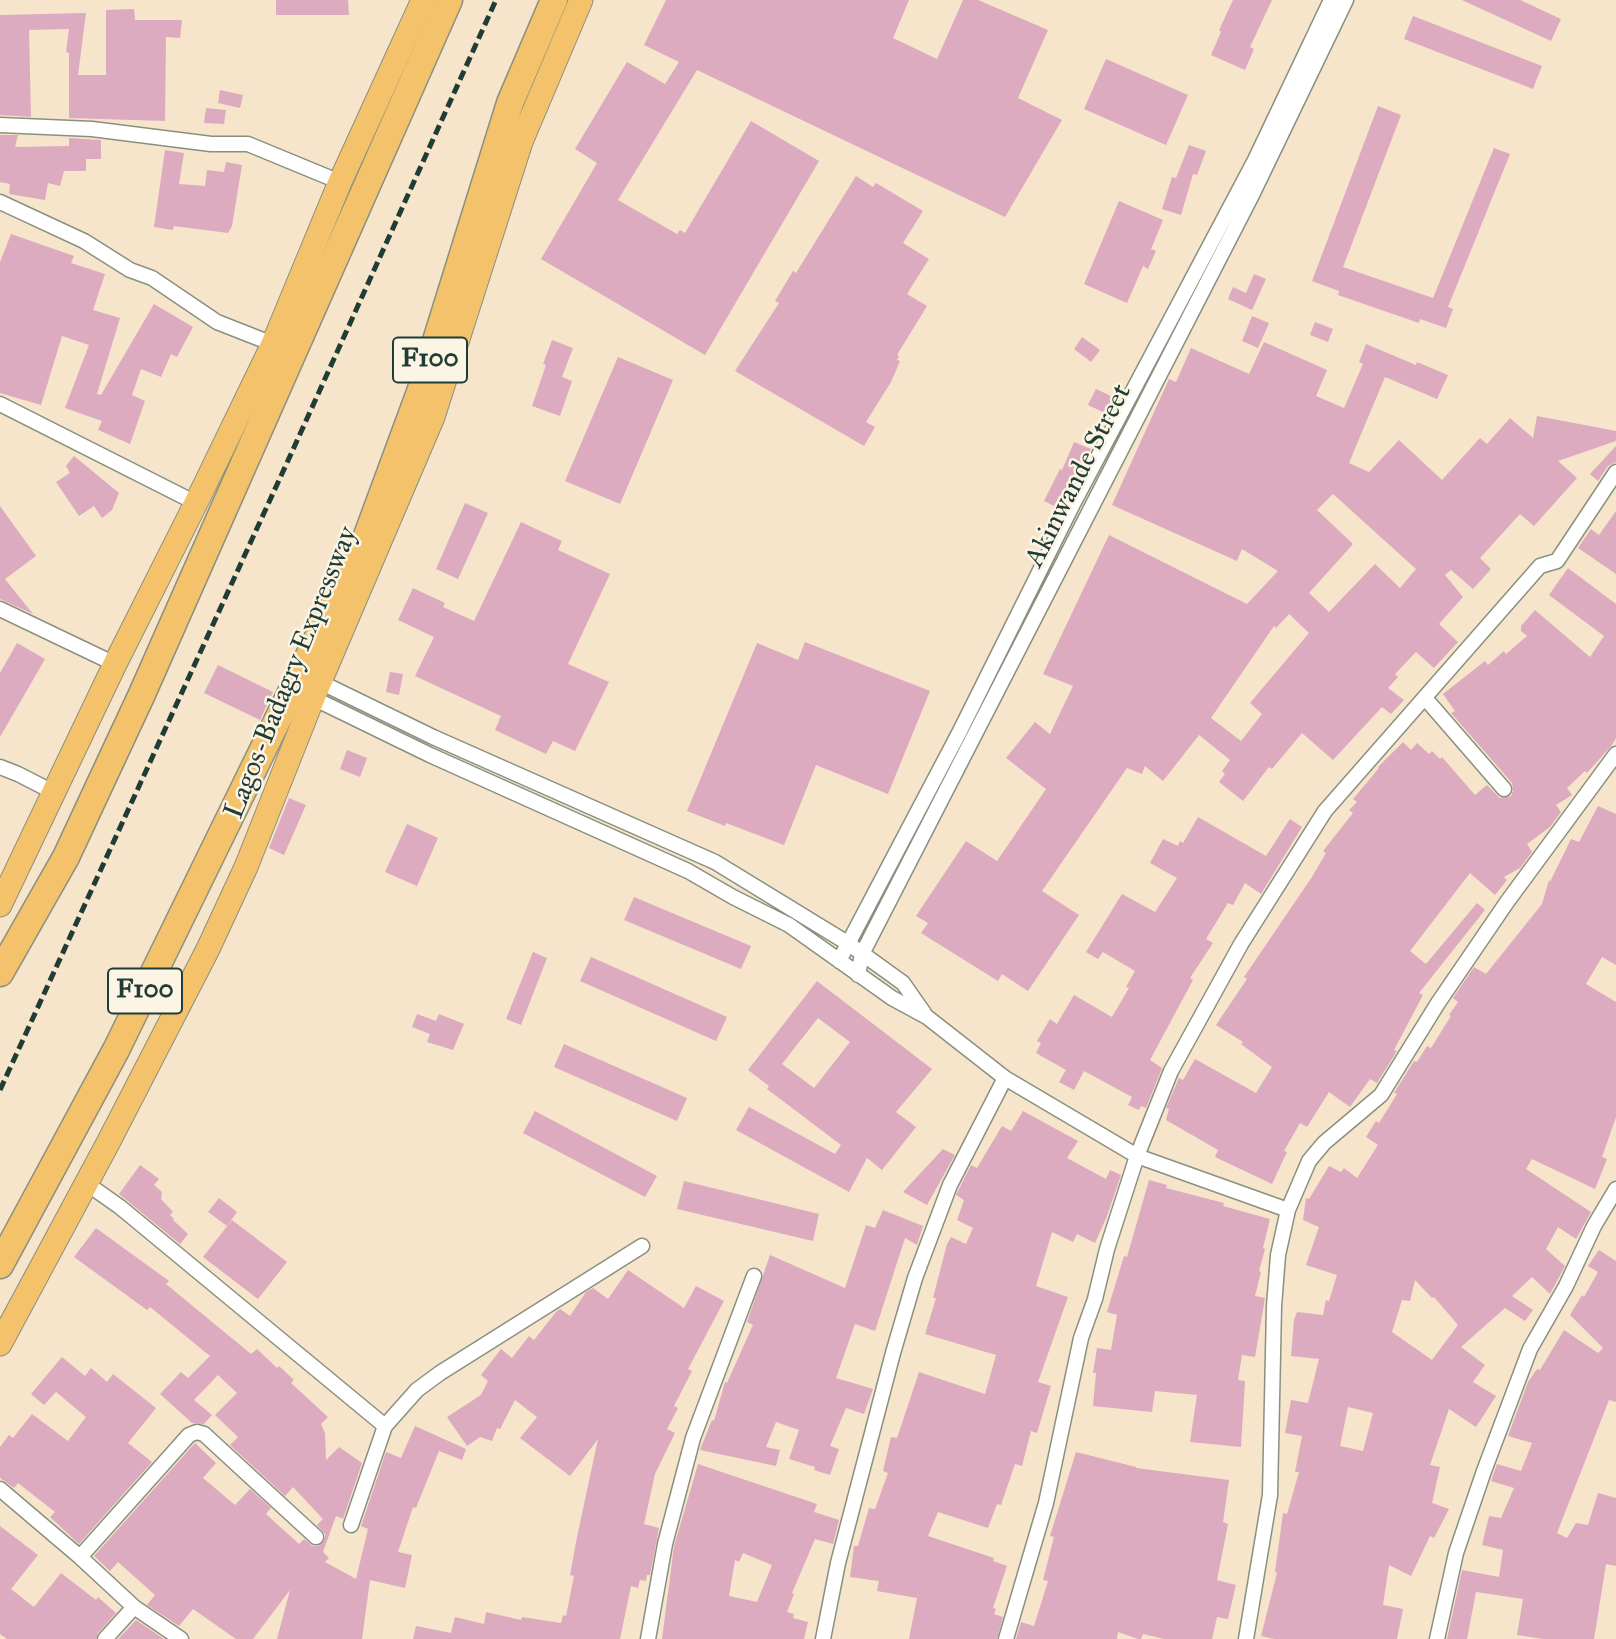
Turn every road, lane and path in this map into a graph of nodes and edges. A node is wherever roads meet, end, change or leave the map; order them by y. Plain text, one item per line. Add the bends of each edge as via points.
1 (423, 0) edge
2 (449, 0) edge
3 (554, 0) edge
4 (581, 0) edge
5 (1331, 0) edge
6 (1346, 0) edge
7 (0, 125) edge
8 (340, 182) junction
9 (0, 202) edge
10 (272, 344) junction
11 (0, 404) edge
12 (1616, 472) edge
13 (196, 503) junction
14 (0, 609) edge
15 (115, 664) junction
16 (316, 690) junction
17 (1424, 698) junction
18 (1616, 754) edge
19 (0, 768) edge
20 (1504, 789) dead end
21 (55, 793) junction
22 (0, 905) edge
23 (849, 944) junction
24 (862, 954) junction
25 (839, 961) junction
26 (0, 974) edge
27 (858, 975) junction
28 (927, 1017) junction
29 (1005, 1078) junction
30 (1137, 1156) junction
31 (86, 1183) junction
32 (1616, 1189) edge
33 (1289, 1210) junction
34 (642, 1245) dead end
35 (0, 1265) edge
36 (754, 1276) dead end
37 (0, 1344) edge
38 (385, 1426) junction
39 (0, 1489) edge
40 (351, 1525) dead end
41 (316, 1537) dead end
42 (80, 1557) junction
43 (134, 1607) junction
44 (105, 1639) edge
45 (181, 1639) edge
46 (648, 1639) edge
47 (823, 1639) edge
48 (1006, 1639) edge
49 (1245, 1639) edge
50 (1437, 1639) edge

1 - 8 main road
2 - 26 highway via 142,694 66,857
3 - 35 highway, Lagos-Badagry Expressway / F100 via 510,103 420,391 365,541 116,1051
4 - 16 main road, Lagos-Badagry Expressway via 521,142 433,417
5 - 23 street, Akinwande Street via 1255,160
6 - 24 street, Akinwande Street via 1253,192
7 - 8 street via 248,144
8 - 10 main road
9 - 10 street via 85,241 217,321
10 - 13 main road
11 - 13 street
12 - 17 street via 1557,561 1540,566
13 - 15 main road
14 - 15 street
15 - 21 main road
16 - 23 street via 715,862
16 - 25 street via 430,755 688,871 789,925
16 - 31 main road, Lagos-Badagry Expressway via 246,867 208,949
17 - 20 street
17 - 30 street via 1325,811 1241,944 1171,1071
18 - 33 street via 1491,925 1381,1094 1309,1161
19 - 21 street
21 - 22 main road
23 - 24 street
23 - 25 street, Akinwande Street
24 - 27 street, Akinwande Street
24 - 28 street via 902,983
25 - 27 street
27 - 28 street
28 - 29 street
29 - 30 street
29 - 47 street via 950,1185 915,1278 838,1563
30 - 33 street
30 - 48 street via 1081,1338 1046,1503
31 - 37 main road, Lagos-Badagry Expressway
31 - 38 street
32 - 50 street via 1530,1349 1456,1553
33 - 49 street via 1273,1306 1269,1495
34 - 38 street via 440,1373 417,1390
36 - 46 street via 693,1438 665,1544
38 - 40 street
39 - 42 street
41 - 42 street via 197,1432
42 - 43 street
43 - 44 street
43 - 45 street

